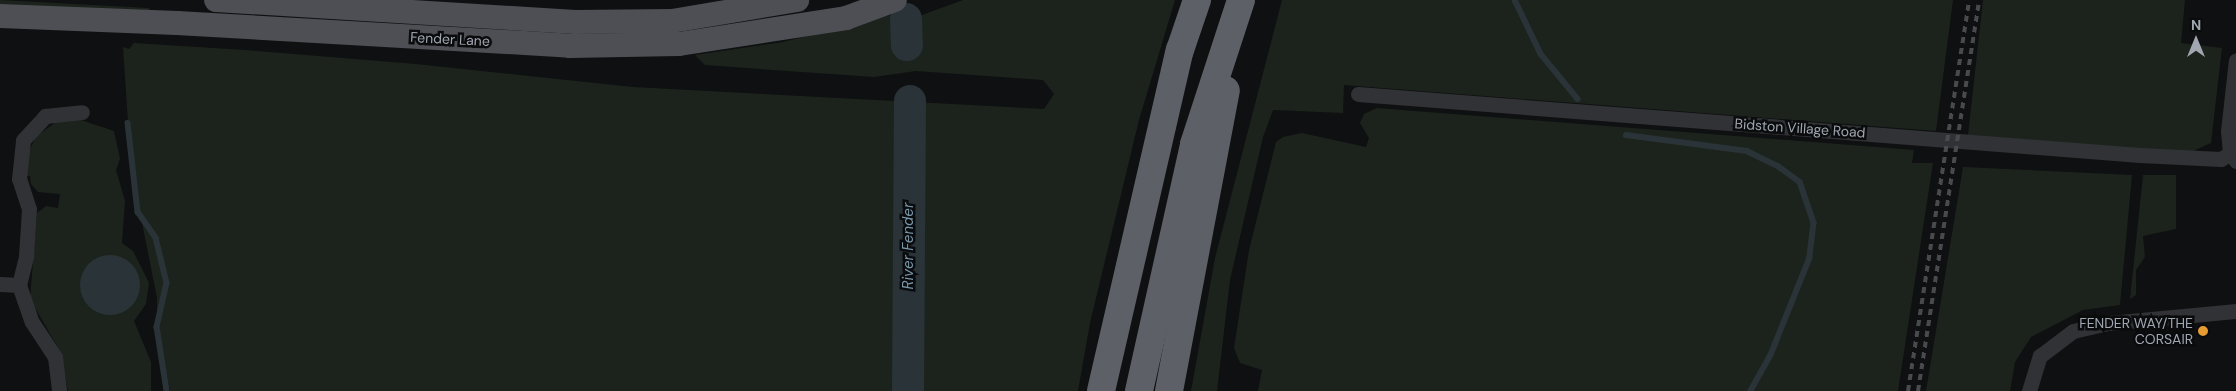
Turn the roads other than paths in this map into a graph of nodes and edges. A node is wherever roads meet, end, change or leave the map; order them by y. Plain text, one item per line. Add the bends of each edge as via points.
1 (216, 0) edge
2 (797, 0) edge
3 (895, 0) edge
4 (1197, 0) edge
5 (1242, 0) edge
6 (0, 16) edge
7 (2236, 60) edge
8 (1358, 94) dead end
9 (82, 112) dead end
10 (2233, 157) edge
11 (0, 284) edge
12 (19, 285) junction
13 (2236, 311) edge
14 (59, 391) edge
15 (1101, 391) edge
16 (1139, 391) edge
17 (1168, 391) edge
18 (2029, 391) edge

1 - 2 main road, Fender Lane via 575,22 672,21
3 - 6 main road, Fender Lane via 846,18 659,45 570,46
4 - 15 highway via 1180,50
5 - 16 highway via 1194,144
5 - 17 highway
7 - 10 street via 2228,131
8 - 10 street, Bidston Village Road via 1920,136 1986,144 2221,159
9 - 12 street via 45,116 23,140 18,179 29,209 26,256
11 - 12 street
12 - 14 street via 32,322 55,357
13 - 18 street via 2109,323 2073,331 2040,356

